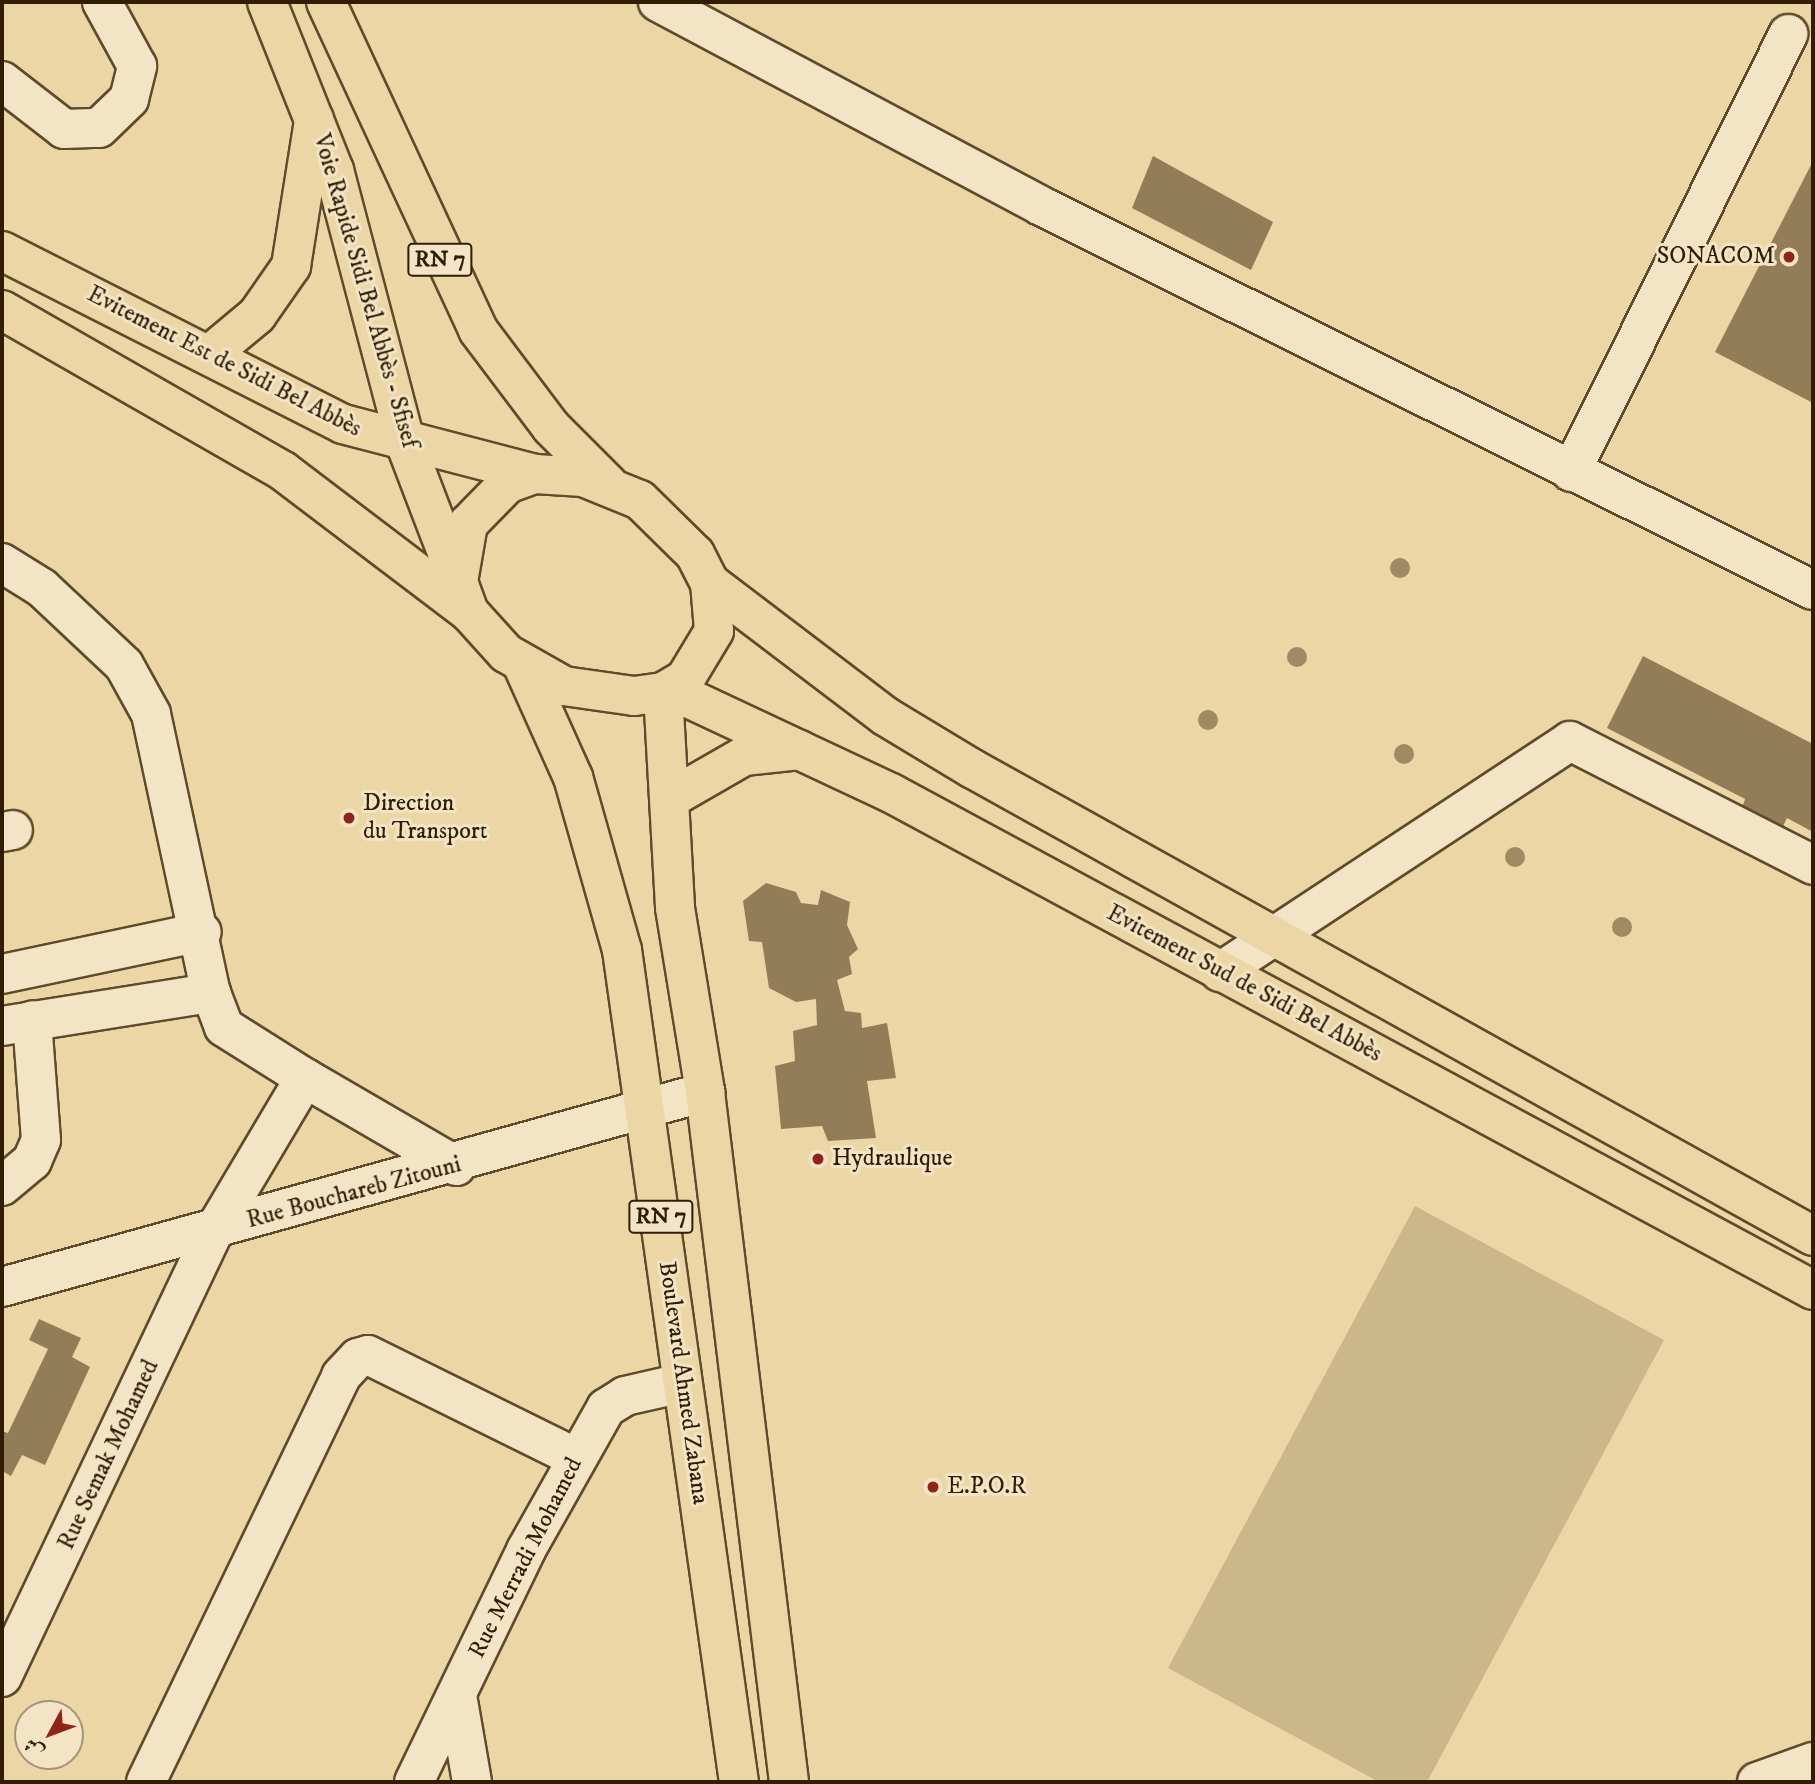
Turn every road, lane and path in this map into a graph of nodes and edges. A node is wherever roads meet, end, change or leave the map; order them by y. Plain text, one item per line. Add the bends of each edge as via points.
1 (102, 2) edge
2 (267, 2) edge
3 (326, 2) edge
4 (658, 2) edge
5 (1788, 34) dead end
6 (2, 81) edge
7 (315, 115) junction
8 (2, 251) edge
9 (2, 310) edge
10 (209, 355) junction
11 (406, 445) junction
12 (1571, 472) junction
13 (535, 474) junction
14 (608, 484) junction
15 (2, 563) edge
16 (710, 583) junction
17 (1813, 590) edge
18 (464, 597) junction
19 (523, 666) junction
20 (666, 690) junction
21 (801, 750) junction
22 (671, 798) junction
23 (1813, 866) edge
24 (202, 932) junction
25 (1268, 936) junction
26 (1220, 972) junction
27 (2, 974) edge
28 (211, 993) junction
29 (17, 1023) edge
30 (305, 1078) junction
31 (705, 1091) junction
32 (647, 1108) junction
33 (456, 1166) junction
34 (2, 1186) edge
35 (214, 1231) junction
36 (723, 1234) junction
37 (1813, 1236) edge
38 (664, 1244) junction
39 (2, 1287) edge
40 (1813, 1290) edge
41 (682, 1383) junction
42 (576, 1458) junction
43 (756, 1507) junction
44 (701, 1516) junction
45 (2, 1677) edge
46 (457, 1695) junction
47 (1813, 1762) edge
48 (146, 1782) edge
49 (414, 1782) edge
50 (472, 1782) edge
51 (739, 1782) edge
52 (789, 1782) edge
53 (1757, 1782) edge

1 - 6 street via 137,66 129,99 99,128 64,129
2 - 7 main road, Voie Rapide Sidi Bel Abbès - Sfisef
3 - 14 main road, RN 7 via 478,330 551,427
4 - 12 street via 1041,206
5 - 12 street
7 - 10 main road via 291,265 257,315
7 - 11 main road, Voie Rapide Sidi Bel Abbès - Sfisef via 350,222
8 - 10 main road, Evitement Est de Sidi Bel Abbès
9 - 18 main road via 283,471
10 - 11 main road, Evitement Est de Sidi Bel Abbès via 343,424
11 - 13 main road, Evitement Est de Sidi Bel Abbès
11 - 18 main road, Voie Rapide Sidi Bel Abbès - Sfisef
12 - 17 street
13 - 14 main road
13 - 18 main road via 507,484 468,524
14 - 16 main road via 668,521
15 - 24 street via 87,625 124,665 151,714
16 - 20 main road via 713,631 708,647 685,679
16 - 25 main road via 885,716
18 - 19 main road
19 - 20 main road via 599,694
19 - 32 main road, Boulevard Ahmed Zabana / RN 7 via 573,777 603,867
20 - 21 main road, Evitement Sud de Sidi Bel Abbès
20 - 22 main road, RN 7
21 - 22 main road via 744,756
21 - 26 main road, Evitement Sud de Sidi Bel Abbès
22 - 31 main road, RN 7 via 675,908
23 - 25 street via 1570,741
24 - 27 street
24 - 28 street
25 - 26 street
25 - 37 main road
26 - 40 main road, Evitement Sud de Sidi Bel Abbès
28 - 29 street
28 - 30 street via 230,1036
29 - 34 street via 41,1140 32,1161
30 - 33 street
30 - 35 street, Rue Semak Mohamed
31 - 32 street, Rue Bouchareb Zitouni
31 - 36 main road, RN 7
32 - 33 street, Rue Bouchareb Zitouni
32 - 38 main road, Boulevard Ahmed Zabana / RN 7
33 - 35 street, Rue Bouchareb Zitouni
35 - 39 street, Rue Bouchareb Zitouni
35 - 45 street, Rue Semak Mohamed
36 - 38 main road
36 - 43 main road, RN 7
38 - 41 main road, Boulevard Ahmed Zabana / RN 7
41 - 42 street, Rue Merradi Mohamed via 615,1401
41 - 44 main road, Boulevard Ahmed Zabana / RN 7
42 - 46 street, Rue Merradi Mohamed
42 - 48 street via 368,1355 358,1358 341,1377
43 - 44 main road
43 - 52 main road, RN 7
44 - 51 main road, Boulevard Ahmed Zabana / RN 7
46 - 49 street, Rue Merradi Mohamed
46 - 50 street
47 - 53 street

